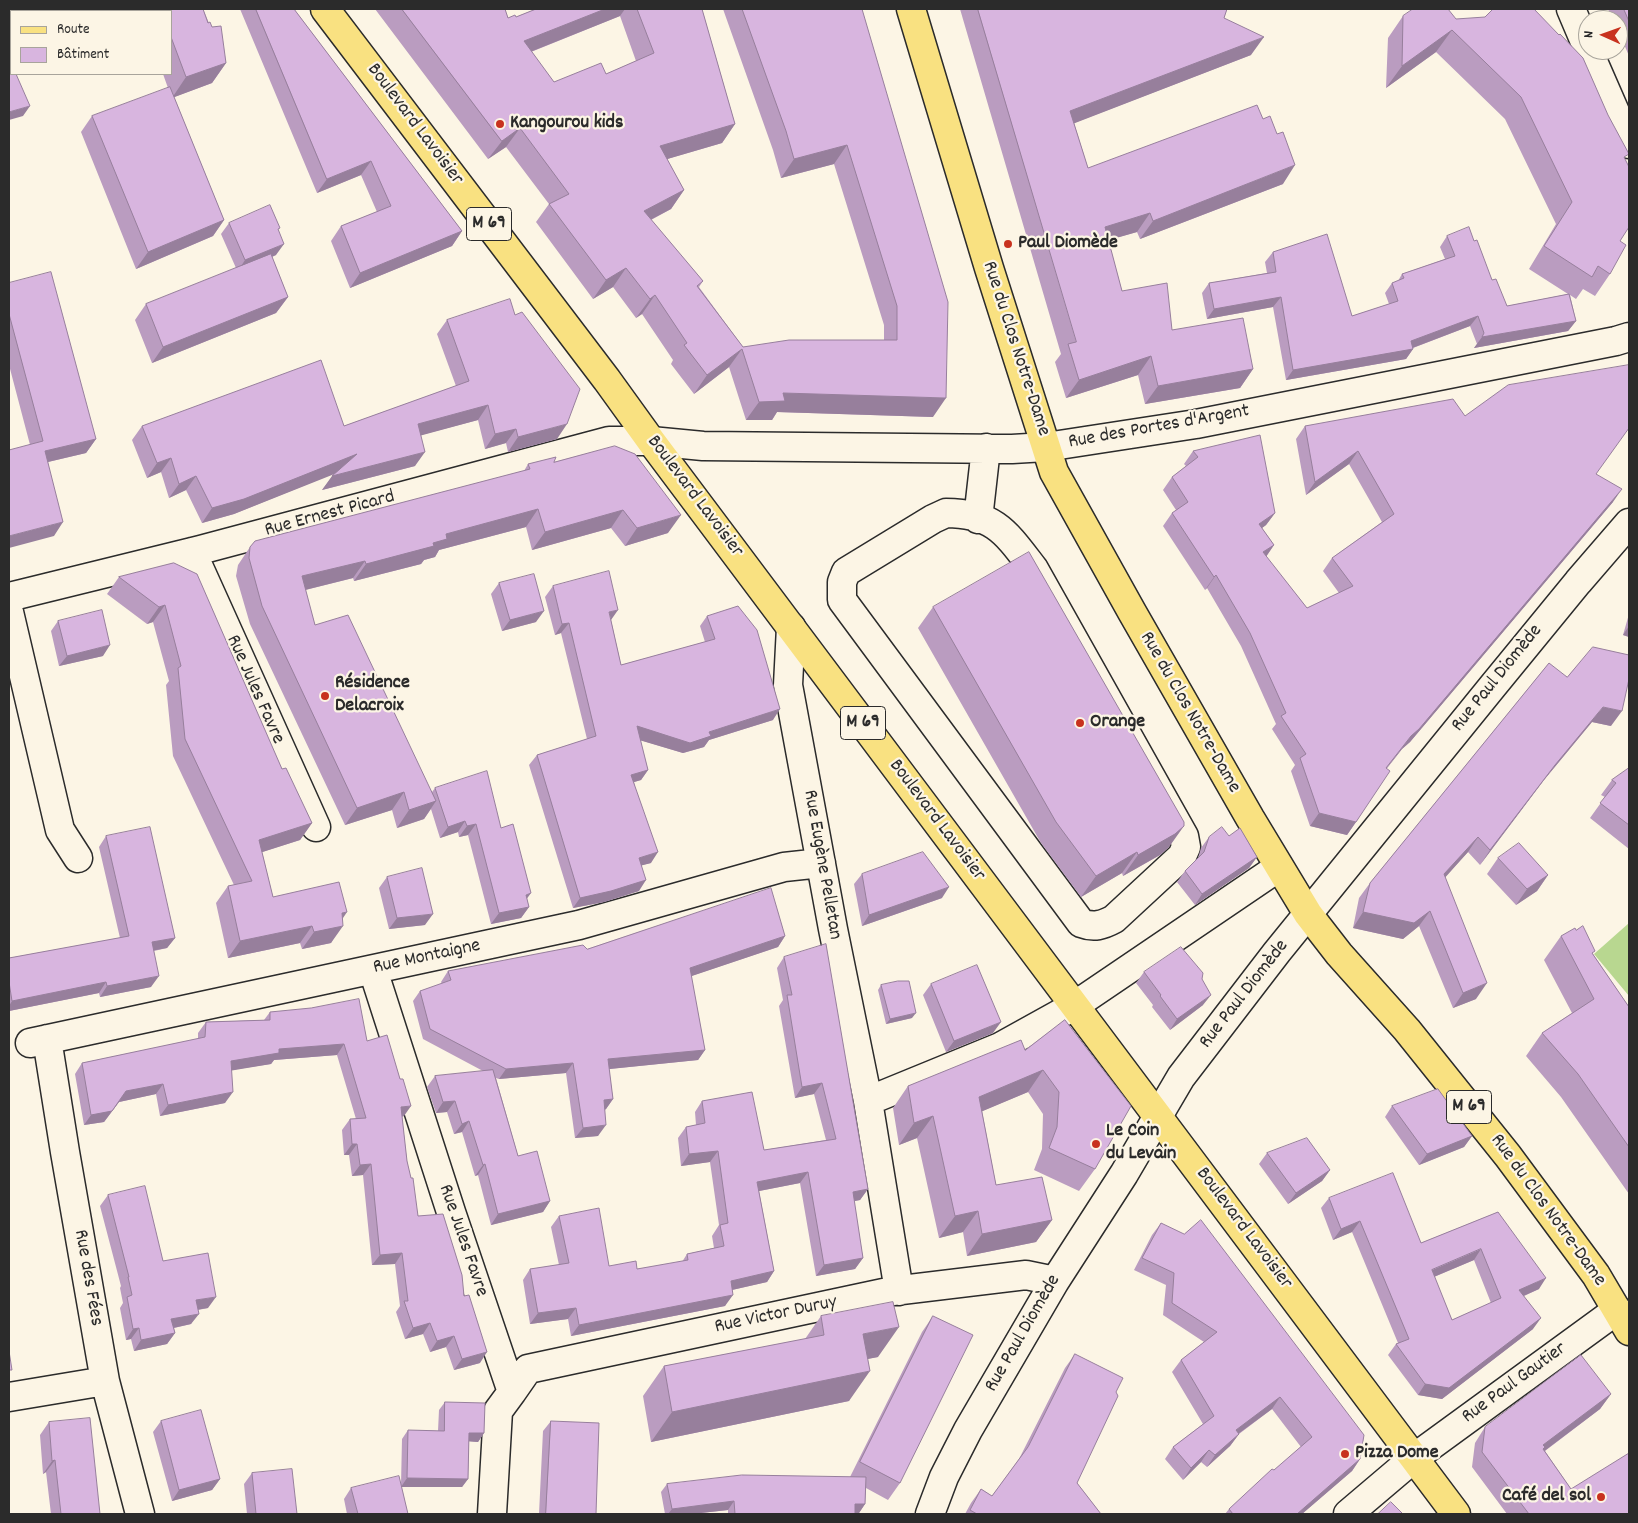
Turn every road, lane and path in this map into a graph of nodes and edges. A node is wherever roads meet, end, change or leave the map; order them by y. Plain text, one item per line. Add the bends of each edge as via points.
1 (325, 9) edge
2 (911, 9) edge
3 (1572, 9) edge
4 (1578, 24) edge
5 (1593, 60) edge
6 (1623, 121) edge
7 (1629, 144) edge
8 (1629, 337) edge
9 (651, 441) junction
10 (1046, 447) junction
11 (986, 448) junction
12 (978, 518) junction
13 (1629, 523) edge
14 (192, 552) junction
15 (9, 597) edge
16 (9, 612) edge
17 (790, 627) junction
18 (316, 827) dead end
19 (78, 858) dead end
20 (821, 863) junction
21 (1279, 868) junction
22 (1308, 914) junction
23 (373, 970) junction
24 (1074, 1006) junction
25 (39, 1041) joint
26 (868, 1101) junction
27 (1158, 1116) junction
28 (1054, 1281) junction
29 (899, 1291) junction
30 (1623, 1321) edge
31 (105, 1381) junction
32 (512, 1392) junction
33 (9, 1397) edge
34 (1414, 1458) junction
35 (140, 1514) edge
36 (492, 1514) edge
37 (930, 1514) edge
38 (1348, 1514) edge
39 (1456, 1514) edge

1 - 9 main road, Boulevard Lavoisier / M 69
2 - 10 main road, Rue du Clos Notre-Dame / M 69
3 - 4 street
5 - 6 street
6 - 7 street
8 - 10 street, Rue des Portes d'Argent via 1196,424
9 - 11 street, Rue des Portes d'Argent via 703,446
9 - 14 street, Rue Ernest Picard via 609,441
9 - 17 main road, Boulevard Lavoisier / M 69
10 - 11 street, Rue des Portes d'Argent
10 - 21 main road, Rue du Clos Notre-Dame / M 69 via 1054,472
11 - 12 street
12 - 12 street via 946,513 933,519 846,572 842,582 842,600 1082,924 1103,925 1114,919 1182,856 1186,847 1184,836 1034,569 1005,532
13 - 22 street, Rue Paul Diomède
14 - 15 street, Rue Ernest Picard
14 - 18 street, Rue Jules Favre
16 - 19 street via 60,830
17 - 20 street, Rue Eugène Pelletan via 788,686
17 - 24 main road, Boulevard Lavoisier / M 69
20 - 23 street, Rue Montaigne via 784,867 578,926
20 - 26 street, Rue Eugène Pelletan
21 - 22 main road, Rue du Clos Notre-Dame / M 69
21 - 24 street
22 - 27 street, Rue Paul Diomède via 1180,1077
22 - 30 main road, Rue du Clos Notre-Dame / M 69 via 1508,1156 1596,1275
23 - 25 street, Rue Montaigne
23 - 32 street, Rue Jules Favre
24 - 26 street via 1000,1047
24 - 27 main road, Boulevard Lavoisier / M 69
25 - 31 street, Rue des Fées via 65,1152
26 - 29 street, Rue Eugène Pelletan
27 - 28 street, Rue Paul Diomède
27 - 34 main road, Boulevard Lavoisier / M 69
28 - 29 street, Rue Victor Duruy via 1026,1275
28 - 37 street, Rue Paul Diomède via 968,1430
29 - 32 street, Rue Victor Duruy via 528,1369
30 - 34 street, Rue Paul Gautier
31 - 33 street
31 - 35 street, Rue des Fées
32 - 36 street via 498,1411
34 - 38 street, Rue Paul Gautier
34 - 39 main road, Boulevard Lavoisier / M 69

